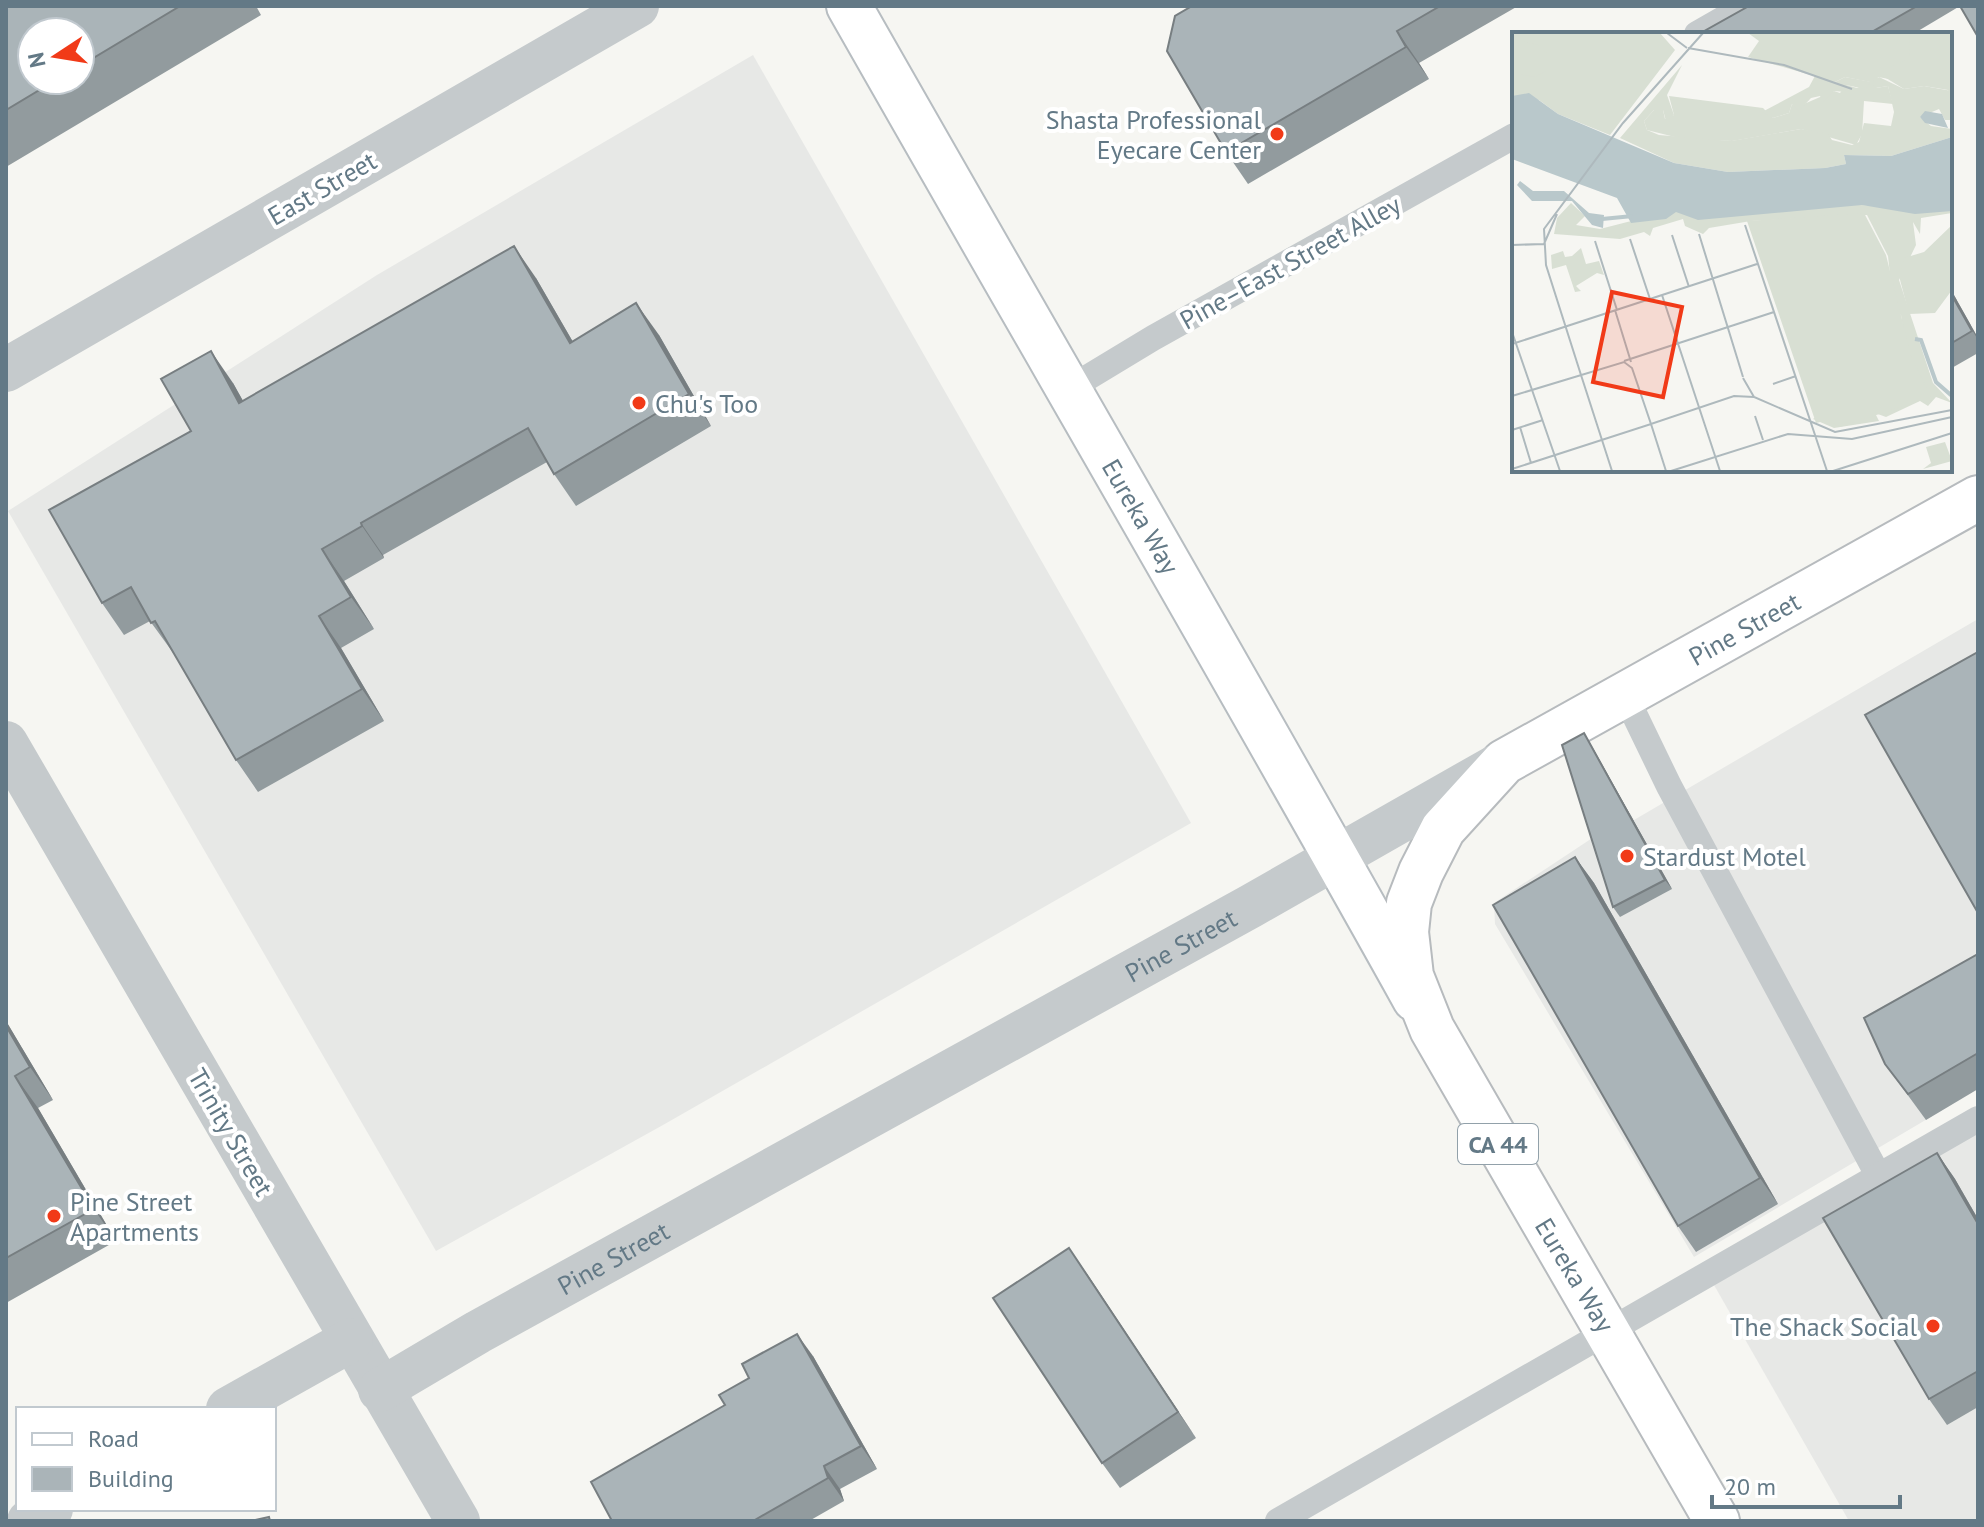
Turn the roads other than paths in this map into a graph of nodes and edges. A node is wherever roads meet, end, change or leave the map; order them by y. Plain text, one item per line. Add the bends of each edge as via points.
1 (637, 6) edge
2 (849, 6) edge
3 (1746, 6) edge
4 (1700, 32) edge
5 (1512, 137) edge
6 (6, 370) edge
7 (1067, 390) junction
8 (1978, 498) edge
9 (1624, 693) junction
10 (6, 743) edge
11 (1504, 762) junction
12 (1337, 858) junction
13 (1432, 1029) junction
14 (1978, 1119) edge
15 (1878, 1175) junction
16 (1608, 1330) junction
17 (351, 1340) junction
18 (380, 1390) junction
19 (232, 1407) edge
20 (47, 1511) edge
21 (29, 1521) edge
22 (458, 1521) edge
23 (1278, 1521) edge
24 (1717, 1521) edge

1 - 6 street, East Street
2 - 7 main road, Eureka Way
3 - 4 lane
5 - 7 lane, Pine–East Street Alley
7 - 12 main road, Eureka Way
8 - 9 main road, Pine Street / CA 44
9 - 11 main road, Pine Street / CA 44
9 - 15 lane
10 - 17 street, Trinity Street
11 - 12 street, Pine Street
11 - 13 main road, Eureka Way / CA 44 via 1443,829 1409,903 1411,976
12 - 13 main road, Eureka Way
12 - 18 street, Pine Street
13 - 16 main road, Eureka Way / CA 44
14 - 15 lane
15 - 16 lane
16 - 23 lane
16 - 24 main road, Eureka Way / CA 44
17 - 18 street, Trinity Street
17 - 19 street
18 - 22 street, Trinity Street
20 - 21 street

